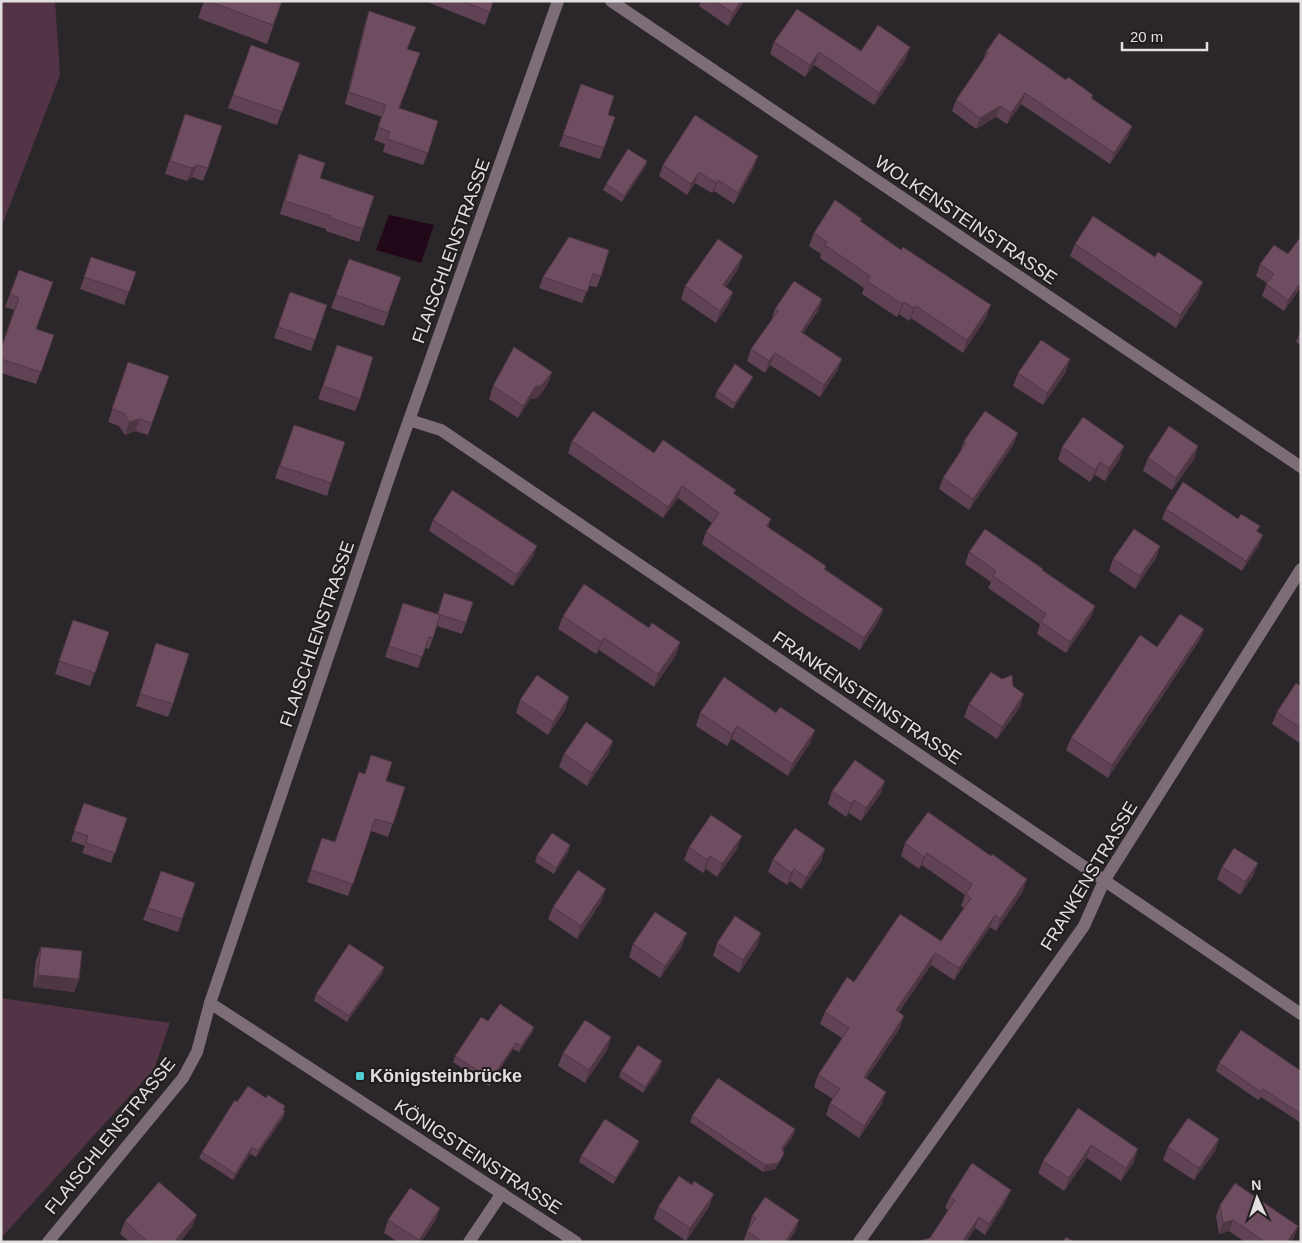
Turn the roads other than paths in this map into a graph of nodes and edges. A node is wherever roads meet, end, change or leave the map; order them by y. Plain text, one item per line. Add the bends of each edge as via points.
1 (558, 1) edge
2 (611, 1) edge
3 (409, 420) junction
4 (1301, 467) edge
5 (1301, 569) edge
6 (1104, 881) junction
7 (210, 1003) junction
8 (1301, 1014) edge
9 (502, 1193) junction
10 (48, 1242) edge
11 (469, 1242) edge
12 (576, 1242) edge
13 (859, 1242) edge

1 - 3 street, FLAISCHLENSTRASSE
2 - 4 street, WOLKENSTEINSTRASSE
3 - 6 street, FRANKENSTEINSTRASSE via 441,430
3 - 7 street, FLAISCHLENSTRASSE
5 - 6 street, FRANKENSTRASSE
6 - 8 street, FRANKENSTEINSTRASSE
6 - 13 street, FRANKENSTRASSE via 1084,926
7 - 9 street, KÖNIGSTEINSTRASSE
7 - 10 street, FLAISCHLENSTRASSE via 197,1052 183,1078
9 - 11 street
9 - 12 street, KÖNIGSTEINSTRASSE

